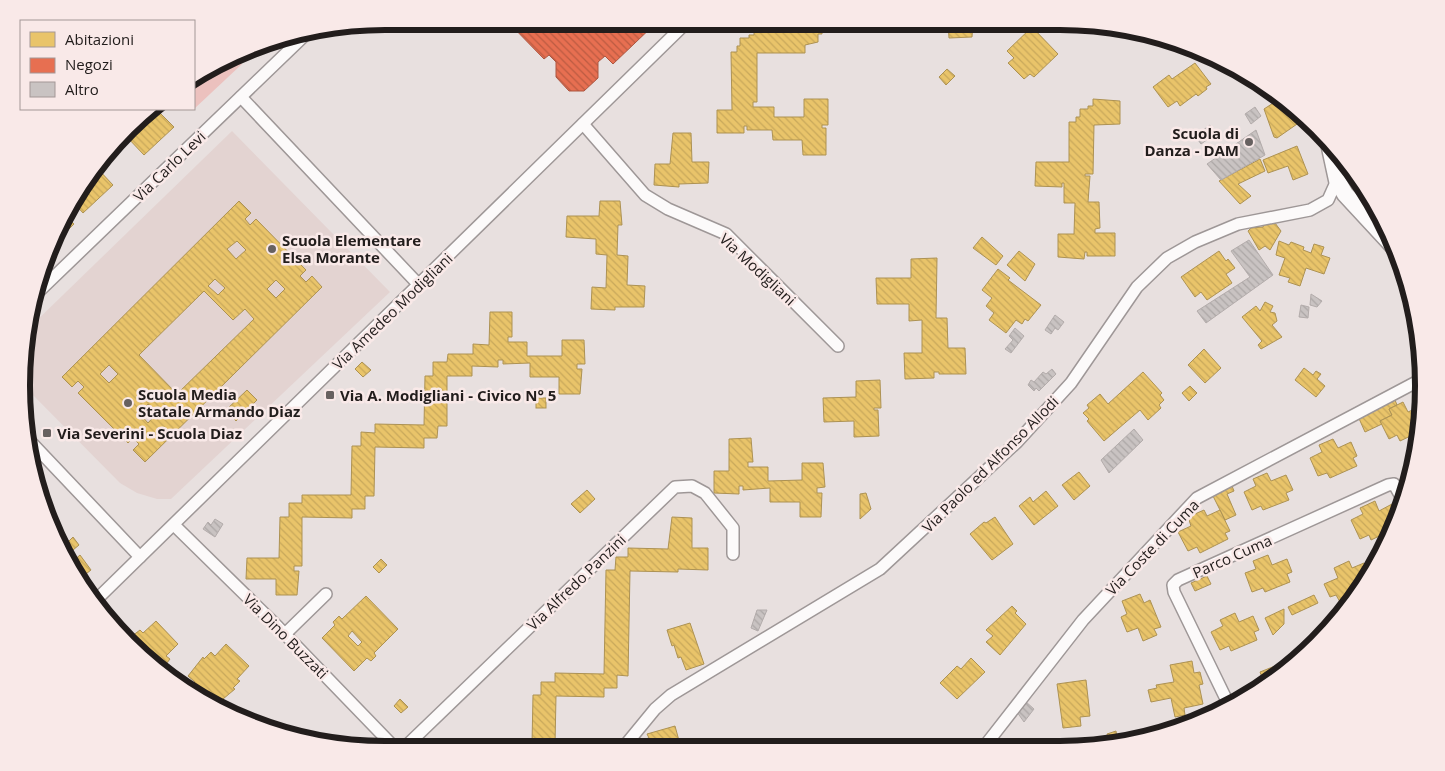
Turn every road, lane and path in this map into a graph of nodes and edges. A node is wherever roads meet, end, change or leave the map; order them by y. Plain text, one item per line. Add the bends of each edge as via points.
1 (680, 30) edge
2 (299, 41) edge
3 (241, 97) junction
4 (583, 124) junction
5 (1332, 157) edge
6 (1337, 180) junction
7 (1380, 231) edge
8 (419, 285) junction
9 (44, 286) edge
10 (838, 346) dead end
11 (1415, 383) edge
12 (36, 447) edge
13 (1399, 490) edge
14 (174, 525) junction
15 (733, 554) dead end
16 (140, 558) junction
17 (326, 594) dead end
18 (99, 597) edge
19 (285, 634) junction
20 (1226, 699) edge
21 (388, 741) edge
22 (411, 741) edge
23 (629, 741) edge
24 (989, 741) edge

1 - 4 street, Via Amedeo Modigliani
2 - 3 street, Via Carlo Levi
3 - 8 street
3 - 9 street, Via Carlo Levi
4 - 8 street, Via Amedeo Modigliani
4 - 10 street, Via Modigliani via 645,195 668,209 726,234
5 - 6 street
6 - 7 street via 1345,194
6 - 23 street, Via Paolo ed Alfonso Allodi via 1328,200 1310,210 1238,224 1167,258 1137,287 1071,383 1017,442 880,569 671,695
8 - 14 street, Via Amedeo Modigliani
11 - 24 street, Via Coste di Cuma via 1197,498 1083,620
12 - 16 street
13 - 20 street, Parco Cuma via 1394,484 1388,485 1173,585
14 - 16 street, Via Amedeo Modigliani
14 - 19 street, Via Dino Buzzati
15 - 22 street, Via Alfredo Panzini via 733,528 705,493 692,486 675,487
16 - 18 street, Via Amedeo Modigliani
17 - 19 street
19 - 21 street, Via Dino Buzzati

